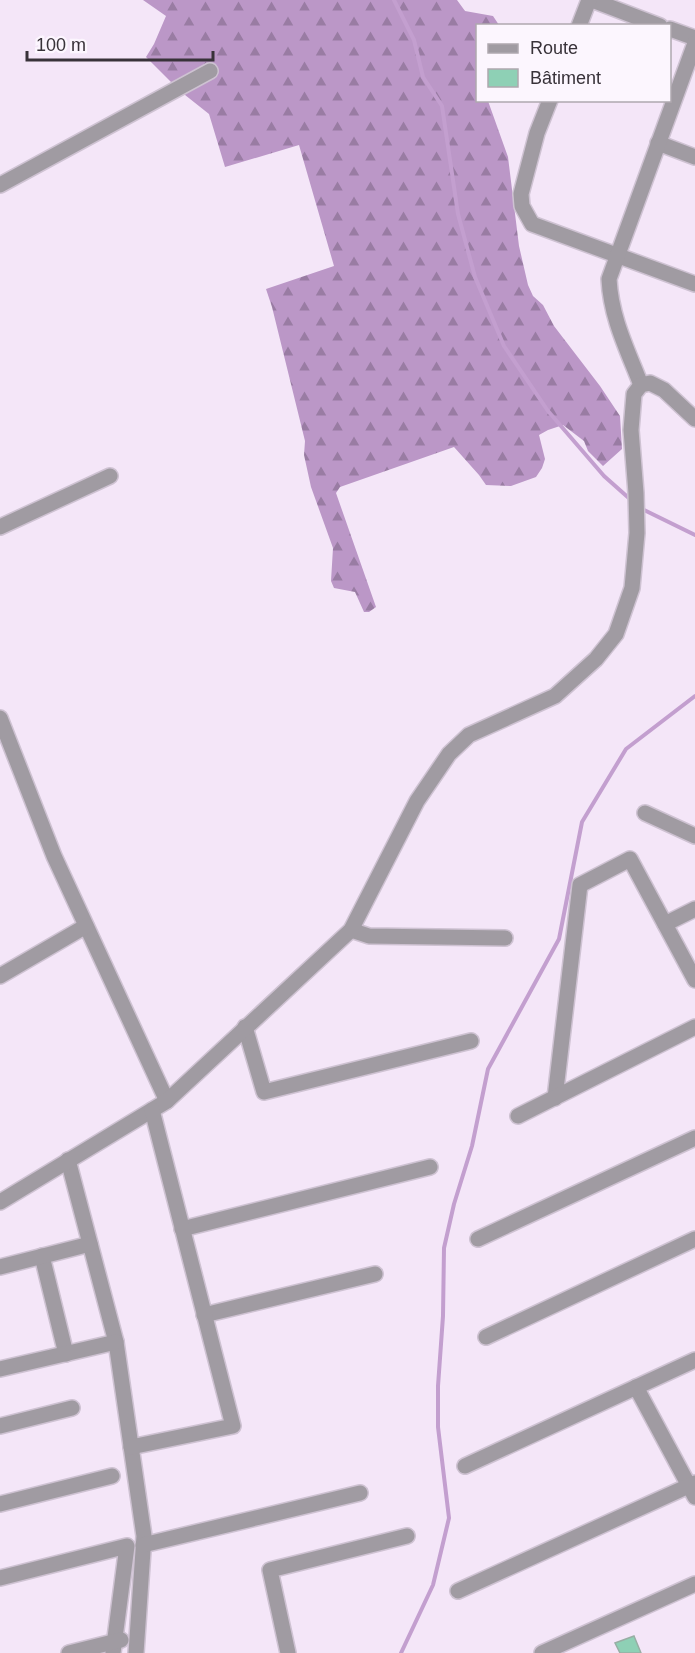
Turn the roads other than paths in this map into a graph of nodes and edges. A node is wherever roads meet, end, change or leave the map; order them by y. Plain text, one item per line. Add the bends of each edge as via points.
1 (590, 0) edge
2 (580, 24) edge
3 (655, 24) edge
4 (671, 30) edge
5 (695, 41) edge
6 (210, 71) dead end
7 (549, 102) edge
8 (658, 143) junction
9 (695, 157) edge
10 (0, 185) edge
11 (617, 255) junction
12 (695, 284) edge
13 (641, 385) junction
14 (695, 419) edge
15 (110, 476) dead end
16 (0, 527) edge
17 (0, 718) edge
18 (645, 813) dead end
19 (695, 836) edge
20 (695, 909) edge
21 (665, 924) junction
22 (86, 926) junction
23 (351, 930) junction
24 (505, 938) dead end
25 (0, 976) edge
26 (695, 980) edge
27 (245, 1028) junction
28 (695, 1028) edge
29 (471, 1041) dead end
30 (555, 1098) junction
31 (167, 1101) junction
32 (152, 1110) junction
33 (518, 1116) dead end
34 (695, 1137) edge
35 (68, 1161) junction
36 (430, 1167) dead end
37 (0, 1202) edge
38 (182, 1229) junction
39 (478, 1239) dead end
40 (695, 1239) edge
41 (90, 1244) junction
42 (42, 1256) junction
43 (0, 1266) edge
44 (375, 1274) dead end
45 (204, 1316) junction
46 (486, 1337) dead end
47 (116, 1342) junction
48 (66, 1354) junction
49 (695, 1360) edge
50 (0, 1369) edge
51 (636, 1387) junction
52 (72, 1408) dead end
53 (0, 1426) edge
54 (131, 1447) junction
55 (465, 1466) dead end
56 (112, 1476) dead end
57 (693, 1489) edge
58 (360, 1493) dead end
59 (0, 1504) edge
60 (407, 1536) dead end
61 (143, 1545) junction
62 (0, 1578) edge
63 (695, 1584) edge
64 (458, 1591) dead end
65 (137, 1636) junction
66 (113, 1647) edge
67 (69, 1653) edge
68 (136, 1653) edge
69 (288, 1653) edge
70 (542, 1653) edge

1 - 2 street
1 - 3 street
4 - 5 street
5 - 8 street
6 - 10 street
7 - 11 street via 521,194 522,206 532,224
8 - 9 street
8 - 11 street
11 - 12 street
11 - 13 street via 609,279 610,296
13 - 14 street via 650,383 664,390
13 - 23 street via 634,394 630,430 637,533 632,588 616,634 596,660 555,696 469,735 449,754 417,801
15 - 16 street
17 - 22 street
18 - 19 street
20 - 21 street
21 - 26 street
21 - 30 street via 630,860 580,885
22 - 25 street
22 - 31 street
23 - 24 street via 369,936
23 - 27 street
27 - 29 street via 264,1092
27 - 31 street
28 - 30 street
30 - 33 street
31 - 32 street
32 - 35 street
32 - 38 street
34 - 39 street
35 - 37 street
35 - 41 street
36 - 38 street
38 - 45 street
40 - 46 street
41 - 42 street
41 - 47 street
42 - 43 street
42 - 48 street
44 - 45 street
45 - 54 street via 233,1426
47 - 48 street
47 - 54 street
48 - 50 street
49 - 51 street
51 - 55 street
51 - 57 street
52 - 53 street
54 - 61 street
56 - 59 street
57 - 64 street
58 - 61 street
60 - 69 street via 270,1570
61 - 65 street
62 - 66 street via 127,1546
63 - 70 street
65 - 66 street
65 - 68 street
66 - 67 street

